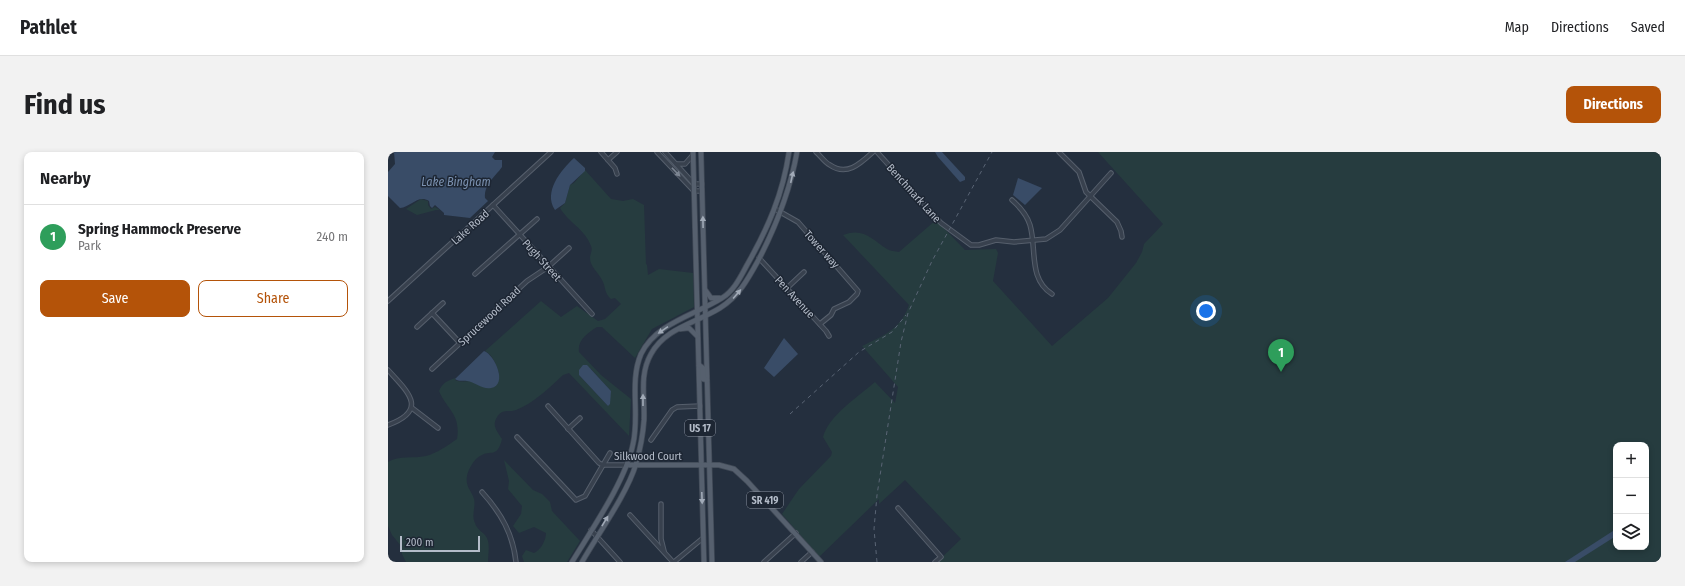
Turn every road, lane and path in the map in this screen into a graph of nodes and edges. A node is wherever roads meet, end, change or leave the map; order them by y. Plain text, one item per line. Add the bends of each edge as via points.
1 (550, 152) edge
2 (601, 152) edge
3 (617, 152) edge
4 (657, 152) edge
5 (665, 152) edge
6 (701, 152) edge
7 (789, 152) edge
8 (797, 152) edge
9 (816, 152) edge
10 (873, 152) edge
11 (877, 152) edge
12 (1059, 152) edge
13 (693, 153) edge
14 (608, 160) junction
15 (675, 163) junction
16 (1111, 173) dead end
17 (617, 174) dead end
18 (694, 184) junction
19 (702, 184) junction
20 (694, 191) junction
21 (702, 191) junction
22 (1090, 196) junction
23 (1012, 200) dead end
24 (493, 205) junction
25 (775, 209) junction
26 (782, 211) junction
27 (538, 219) dead end
28 (520, 235) junction
29 (764, 236) junction
30 (1122, 237) dead end
31 (1032, 241) junction
32 (569, 248) dead end
33 (759, 258) junction
34 (548, 267) junction
35 (804, 272) dead end
36 (475, 274) dead end
37 (787, 288) junction
38 (704, 289) junction
39 (1052, 294) dead end
40 (724, 297) junction
41 (388, 302) edge
42 (443, 303) dead end
43 (705, 308) junction
44 (697, 311) junction
45 (432, 313) junction
46 (592, 314) dead end
47 (705, 316) junction
48 (698, 319) junction
49 (820, 324) junction
50 (417, 327) dead end
51 (678, 329) junction
52 (829, 336) dead end
53 (698, 337) junction
54 (460, 343) junction
55 (699, 365) junction
56 (432, 369) dead end
57 (388, 370) edge
58 (707, 380) junction
59 (636, 395) junction
60 (548, 406) dead end
61 (700, 406) junction
62 (412, 408) junction
63 (580, 418) dead end
64 (644, 418) junction
65 (388, 425) edge
66 (438, 428) dead end
67 (568, 429) junction
68 (517, 437) dead end
69 (652, 440) dead end
70 (610, 453) dead end
71 (638, 455) junction
72 (701, 464) junction
73 (708, 464) junction
74 (603, 465) junction
75 (627, 465) junction
76 (635, 466) junction
77 (647, 466) junction
78 (482, 492) dead end
79 (661, 504) dead end
80 (898, 508) dead end
81 (630, 515) dead end
82 (591, 530) junction
83 (796, 533) junction
84 (597, 536) junction
85 (703, 538) junction
86 (664, 552) junction
87 (812, 552) junction
88 (516, 562) edge
89 (572, 562) edge
90 (582, 562) edge
91 (620, 562) edge
92 (674, 562) edge
93 (704, 562) edge
94 (711, 562) edge
95 (764, 562) edge
96 (801, 562) edge
97 (821, 562) edge
98 (935, 562) edge

1 - 24 street, Lake Road
2 - 14 street
3 - 14 street
4 -> 20 street
5 - 15 street
6 - 19 main road, US 17
7 - 25 main road via 786,174
26 -> 8 main road
9 - 10 street via 830,166 848,170
11 - 31 street, Benchmark Lane via 941,223 957,233 967,244 979,245 996,240
12 - 22 street via 1079,172 1084,188
13 - 15 street via 685,164
13 - 18 main road, US 17
14 - 17 street
15 - 18 street
16 - 22 street, Benchmark Lane
18 - 19 street
18 - 20 main road, US 17
19 - 21 main road, US 17
20 - 21 street
20 - 44 main road, US 17
38 -> 21 main road, US 17
22 - 30 street via 1117,222
22 - 31 street, Benchmark Lane via 1060,230 1046,239
23 - 31 street via 1027,217 1031,226
24 - 28 street, Pugh Street
24 - 41 street, Lake Road
25 - 26 street, Tower way
25 - 29 main road
26 - 33 main road
26 - 49 street, Tower way via 798,222 858,291 848,302 834,309 831,316
27 - 28 street
28 - 34 street, Pugh Street
28 - 36 street
29 - 33 main road via 756,252
29 - 40 main road via 737,282
31 - 39 street via 1038,279 1044,289
32 - 34 street, Sprucewood Road
33 - 37 street, Pen Avenue
47 -> 33 main road via 732,300 741,290
34 - 46 street, Pugh Street
34 - 54 street, Sprucewood Road via 527,282
35 - 37 street
37 - 49 street, Pen Avenue
38 - 40 main road via 711,298
38 - 43 main road, US 17
40 - 43 main road
42 - 45 street
43 - 44 main road
43 - 47 main road, US 17
44 - 48 main road, US 17
44 -> 59 main road via 666,328 642,353 637,367
45 - 50 street
45 - 54 street
47 - 48 main road
47 - 58 main road, US 17
48 - 51 main road
48 - 53 main road, US 17
49 - 52 street, Pen Avenue
51 - 53 main road via 689,328
64 -> 51 main road via 643,383 647,362 661,340
53 - 55 main road, US 17
54 - 56 street, Sprucewood Road
55 - 58 main road via 703,368 703,379
55 - 61 main road, US 17
57 - 62 street via 410,395
58 - 73 main road, US 17
59 - 64 main road via 639,414
59 - 75 main road via 637,426
60 - 67 street, Silkwood Court
61 - 69 street via 677,407 672,410
61 - 72 main road, US 17
62 - 65 street via 405,416
62 - 66 street
63 - 67 street
64 - 71 main road
67 - 74 street, Silkwood Court
68 - 74 street via 573,498 580,500 585,496
70 - 74 street
71 - 76 main road
71 - 77 main road
72 - 73 main road, SR 419
72 - 77 main road, Silkwood Court
72 -> 85 main road, US 17
73 - 83 main road, SR 419 via 726,466 737,472
73 - 94 main road, US 17
74 - 75 street, Silkwood Court
75 - 76 main road, Silkwood Court
75 - 82 main road
76 - 77 main road, Silkwood Court
84 -> 76 main road
78 - 88 street via 505,523
79 - 86 street via 661,539
80 - 98 street via 941,556
81 - 86 street
82 - 84 street
82 - 89 main road
83 - 87 main road, SR 419
83 - 95 street
84 - 90 main road
84 - 91 street
85 - 92 street
85 - 93 main road, US 17
85 - 94 main road via 706,539 707,559
86 - 92 street
87 - 96 street
87 - 97 main road, SR 419

